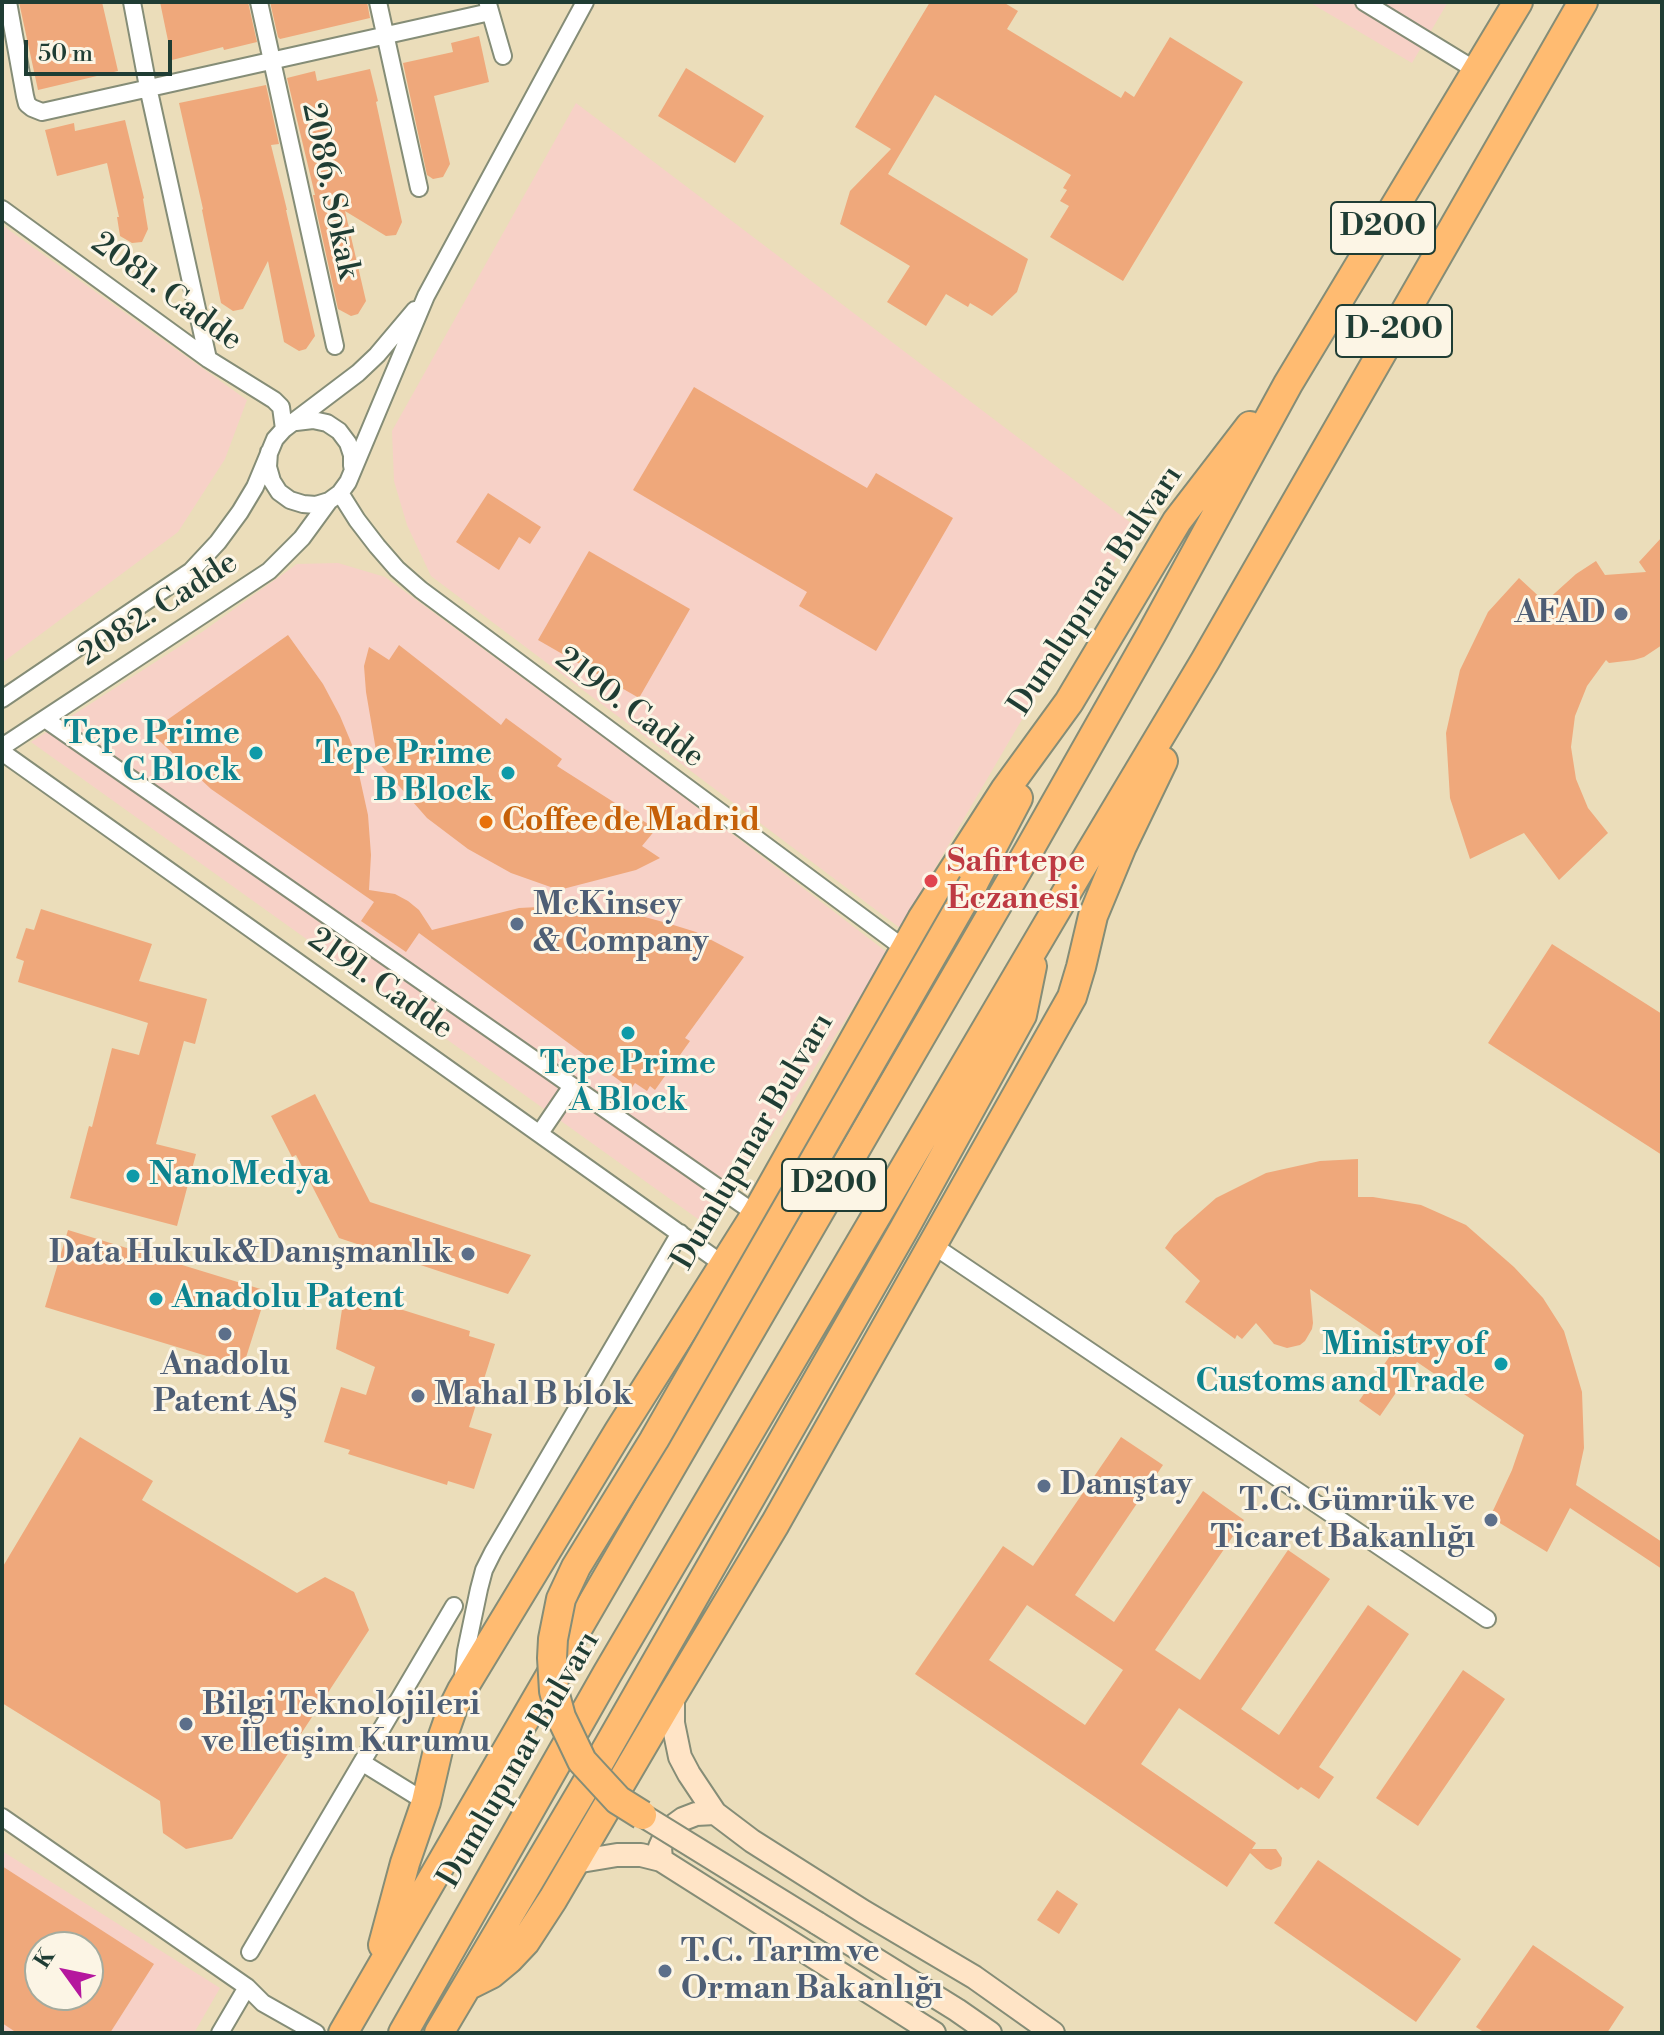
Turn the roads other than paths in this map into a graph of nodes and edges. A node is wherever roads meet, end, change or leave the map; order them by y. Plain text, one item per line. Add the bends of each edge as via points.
1 (8, 2) edge
2 (132, 2) edge
3 (259, 2) edge
4 (378, 2) edge
5 (585, 2) edge
6 (1364, 2) edge
7 (1518, 2) edge
8 (1583, 2) edge
9 (488, 7) edge
10 (385, 36) junction
11 (503, 56) dead end
12 (272, 61) junction
13 (1477, 71) junction
14 (148, 87) junction
15 (419, 188) dead end
16 (2, 209) edge
17 (426, 296) junction
18 (335, 346) dead end
19 (208, 359) junction
20 (1288, 384) junction
21 (284, 429) junction
22 (269, 452) junction
23 (352, 469) junction
24 (335, 497) junction
25 (1205, 661) junction
26 (2, 699) edge
27 (1069, 702) junction
28 (45, 719) junction
29 (2, 750) edge
30 (1037, 942) junction
31 (905, 949) junction
32 (572, 1086) junction
33 (540, 1133) junction
34 (756, 1214) junction
35 (680, 1233) junction
36 (931, 1244) junction
37 (724, 1265) junction
38 (454, 1606) dead end
39 (1487, 1619) dead end
40 (462, 1690) junction
41 (673, 1694) junction
42 (363, 1763) junction
43 (426, 1802) junction
44 (715, 1813) junction
45 (642, 1815) joint
46 (2, 1817) edge
47 (661, 1860) junction
48 (575, 1862) junction
49 (250, 1952) dead end
50 (373, 1982) junction
51 (467, 1986) junction
52 (247, 1987) junction
53 (220, 2033) edge
54 (316, 2033) edge
55 (343, 2033) edge
56 (403, 2033) edge
57 (439, 2033) edge
58 (934, 2033) edge
59 (990, 2033) edge
60 (1053, 2033) edge

1 - 14 street via 27,104 35,110
2 - 14 street
3 - 12 street, 2086. Sokak
4 - 10 street
5 - 17 street, 2082. Cadde
6 - 13 street
7 - 13 highway, Dumlupınar Bulvarı
8 - 25 highway, Dumlupınar Bulvarı / D-200
9 - 10 street
9 - 11 street
10 - 12 street
10 - 15 street
12 - 14 street
12 - 18 street, 2086. Sokak
13 - 20 highway, Dumlupınar Bulvarı / D200
14 - 19 street
16 - 19 street, 2081. Cadde
17 - 21 street, 2082. Cadde via 358,373
17 - 23 street, 2082. Cadde
19 - 21 street, 2081. Cadde via 274,400 281,407
20 - 27 highway, Dumlupınar Bulvarı via 1251,423 1177,521
20 - 50 highway, Dumlupınar Bulvarı / D200 via 1036,836
21 - 22 street, 2082. Cadde
21 - 23 street via 298,422 327,423 348,443
22 - 24 street via 272,481 290,500 316,505
22 - 26 street, 2082. Cadde via 240,512 191,571
23 - 24 street, 2082. Cadde
24 - 28 street, 2082. Cadde via 269,571
24 - 31 street, 2190. Cadde via 421,590
25 - 30 highway, Dumlupınar Bulvarı / D200
25 - 36 highway via 1103,890 1072,997
27 - 31 highway, Dumlupınar Bulvarı via 997,801
27 - 45 highway, bridge via 973,884 561,1599 552,1658 561,1717 582,1761 618,1800
28 - 29 street, 2082. Cadde
28 - 32 street
29 - 33 street, 2191. Cadde
30 - 51 highway, Dumlupınar Bulvarı via 1022,1015
30 - 56 highway, Dumlupınar Bulvarı / D200
31 - 34 highway, Dumlupınar Bulvarı
32 - 33 street
32 - 34 street
33 - 35 street, 2191. Cadde
34 - 37 highway, Dumlupınar Bulvarı
35 - 37 street, 2191. Cadde
35 - 40 street via 484,1570
36 - 39 street
36 - 41 highway
37 - 40 highway, Dumlupınar Bulvarı
38 - 42 street
40 - 43 highway, Dumlupınar Bulvarı via 438,1750
41 - 44 main road via 680,1757
41 - 48 highway
42 - 43 street
42 - 49 street
43 - 50 highway, Dumlupınar Bulvarı
44 - 47 main road via 696,1814 672,1827 660,1847
44 - 60 main road
45 - 59 main road, bridge
46 - 52 street
47 - 48 main road via 617,1855
47 - 58 main road
48 - 51 highway via 525,1942 491,1974
50 - 55 highway, Dumlupınar Bulvarı / D200
51 - 57 highway, Dumlupınar Bulvarı
52 - 53 street
52 - 54 street via 263,2003

